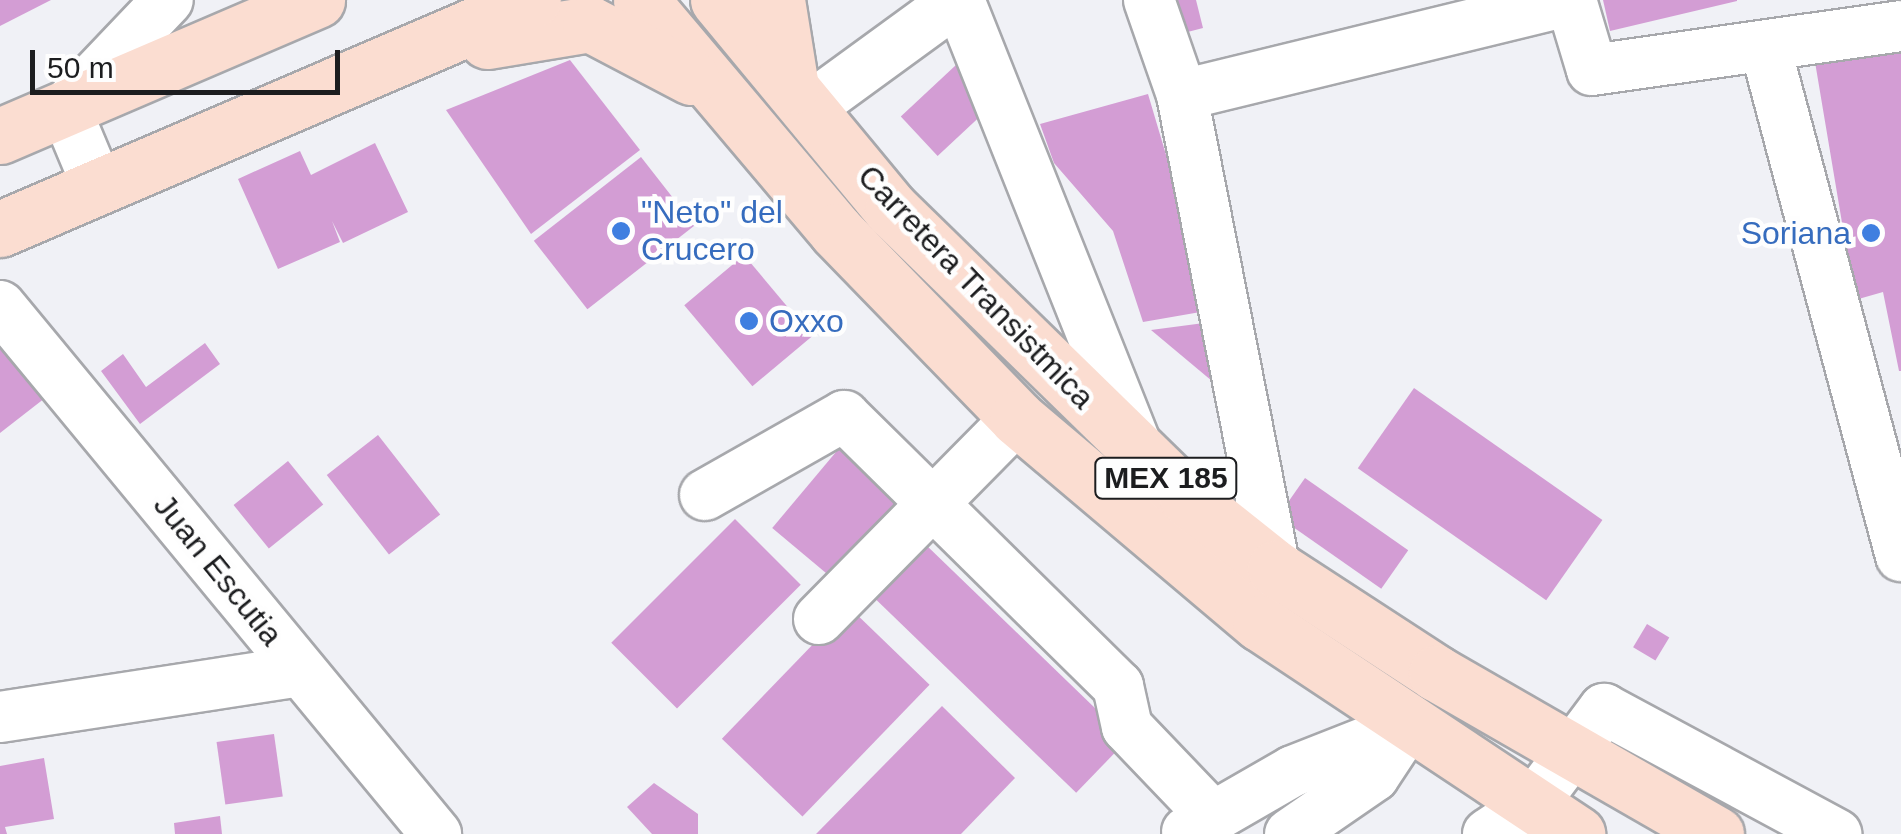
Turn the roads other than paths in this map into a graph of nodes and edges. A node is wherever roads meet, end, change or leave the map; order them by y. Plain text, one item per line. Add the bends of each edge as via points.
1 (168, 0) edge
2 (317, 0) edge
3 (534, 0) edge
4 (641, 0) edge
5 (718, 0) edge
6 (778, 0) edge
7 (958, 0) edge
8 (1149, 0) edge
9 (1571, 0) edge
10 (1901, 26) edge
11 (1765, 46) junction
12 (414, 53) junction
13 (717, 90) junction
14 (1182, 94) junction
15 (800, 98) junction
16 (64, 108) junction
17 (0, 136) edge
18 (98, 187) junction
19 (0, 229) edge
20 (0, 306) edge
21 (1017, 418) junction
22 (1138, 452) junction
23 (705, 495) dead end
24 (1112, 501) junction
25 (936, 505) junction
26 (1901, 556) edge
27 (1275, 568) junction
28 (820, 619) dead end
29 (301, 671) junction
30 (0, 717) edge
31 (1407, 726) junction
32 (1573, 755) junction
33 (1555, 819) edge
34 (1199, 826) edge
35 (436, 834) edge
36 (1290, 834) edge
37 (1488, 834) edge
38 (1716, 834) edge
39 (1836, 834) edge

1 - 16 street
2 - 16 main road
3 - 12 main road
4 - 13 main road, Carretera Transistmica / MEX 185
5 - 15 main road, Carretera Transistmica / MEX 185
6 - 15 main road
7 - 15 street
7 - 22 street
8 - 14 street
9 - 11 street via 1592,70
9 - 14 street
10 - 11 street
11 - 26 street
12 - 13 main road via 590,24
12 - 18 main road
13 - 21 main road, Carretera Transistmica / MEX 185 via 836,231
14 - 27 street
15 - 22 main road, Carretera Transistmica / MEX 185 via 892,210
16 - 17 main road
16 - 18 street
18 - 19 main road
20 - 29 street, Juan Escutia
21 - 24 main road, Carretera Transistmica / MEX 185
21 - 25 street
22 - 24 street
22 - 27 main road, Carretera Transistmica / MEX 185
23 - 25 street via 844,416
24 - 31 main road, Carretera Transistmica / MEX 185 via 1260,623
25 - 28 street
25 - 34 street via 1118,686 1128,727
27 - 32 main road, Carretera Transistmica / MEX 185
29 - 30 street
29 - 35 street, Juan Escutia
31 - 33 main road, Carretera Transistmica / MEX 185
31 - 34 street via 1293,771
31 - 36 street via 1374,776
32 - 33 street
32 - 38 main road, Carretera Transistmica / MEX 185
32 - 39 street via 1604,709
33 - 37 street

